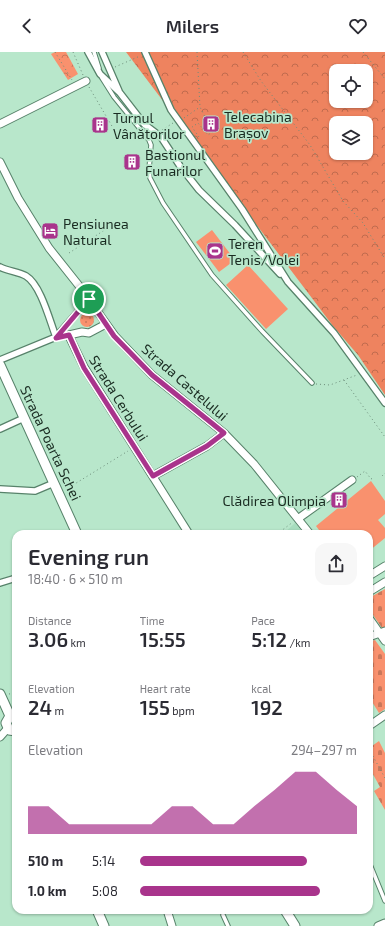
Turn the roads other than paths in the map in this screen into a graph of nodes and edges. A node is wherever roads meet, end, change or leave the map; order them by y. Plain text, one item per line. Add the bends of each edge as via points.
1 (88, 52) edge
2 (94, 52) edge
3 (102, 52) edge
4 (145, 52) edge
5 (100, 74) junction
6 (86, 81) road end
7 (120, 93) junction
8 (0, 124) edge
9 (0, 162) edge
10 (0, 267) edge
11 (288, 282) junction
12 (89, 299) junction
13 (106, 324) junction
14 (69, 335) junction
15 (56, 338) junction
16 (0, 360) edge
17 (0, 365) edge
18 (312, 383) road end
19 (385, 403) edge
20 (24, 418) junction
21 (0, 429) edge
22 (224, 433) junction
23 (153, 476) junction
24 (352, 480) road end
25 (54, 482) junction
26 (0, 489) edge
27 (299, 518) junction
28 (75, 530) edge
29 (187, 530) edge
30 (307, 530) edge
31 (385, 566) edge
32 (373, 574) edge
33 (12, 579) edge
34 (385, 582) edge
35 (0, 583) edge
36 (373, 590) edge
37 (373, 622) edge
38 (382, 632) edge
39 (385, 641) edge
40 (2, 697) edge
41 (12, 713) edge
42 (385, 715) edge
43 (12, 716) edge
44 (373, 723) edge
45 (12, 730) edge
46 (0, 737) edge
47 (373, 872) edge
48 (385, 901) edge
49 (99, 914) edge
50 (168, 914) edge
51 (287, 914) edge
52 (223, 915) dead end
53 (385, 923) edge
54 (292, 925) edge
55 (104, 926) edge
56 (172, 926) edge
57 (228, 926) edge
58 (378, 926) edge

1 - 5 street
2 - 5 lane
3 - 7 street
4 - 11 street via 171,110 242,209
5 - 7 street
5 - 18 lane via 114,97 149,140 150,178 163,203 212,275
6 - 8 street
7 - 11 street via 144,124 157,133 199,190
9 - 12 street, Strada Castelului via 18,198 44,240
10 - 15 street via 26,276 32,281
11 - 19 street via 334,333
12 - 13 street, Strada Castelului
12 - 15 street
13 - 14 street via 89,333
13 - 22 street, Strada Castelului via 114,336 152,375
14 - 15 street
14 - 23 street, Strada Cerbului via 84,368
15 - 16 street
17 - 20 street, Strada Poarta Schei
20 - 21 street
20 - 25 street, Strada Poarta Schei
22 - 23 street via 207,446
22 - 27 street, Strada Castelului
23 - 29 street, Strada Cerbului
24 - 27 street
25 - 26 street via 35,490
25 - 28 street, Strada Poarta Schei
27 - 30 street, Strada Castelului
31 - 32 street
33 - 35 street
34 - 36 street
37 - 38 street
38 - 39 street
40 - 41 street
42 - 44 street
43 - 45 street via 6,721
45 - 46 street
47 - 48 lane
49 - 55 street
50 - 56 street
51 - 54 street
52 - 57 lane
53 - 58 street

